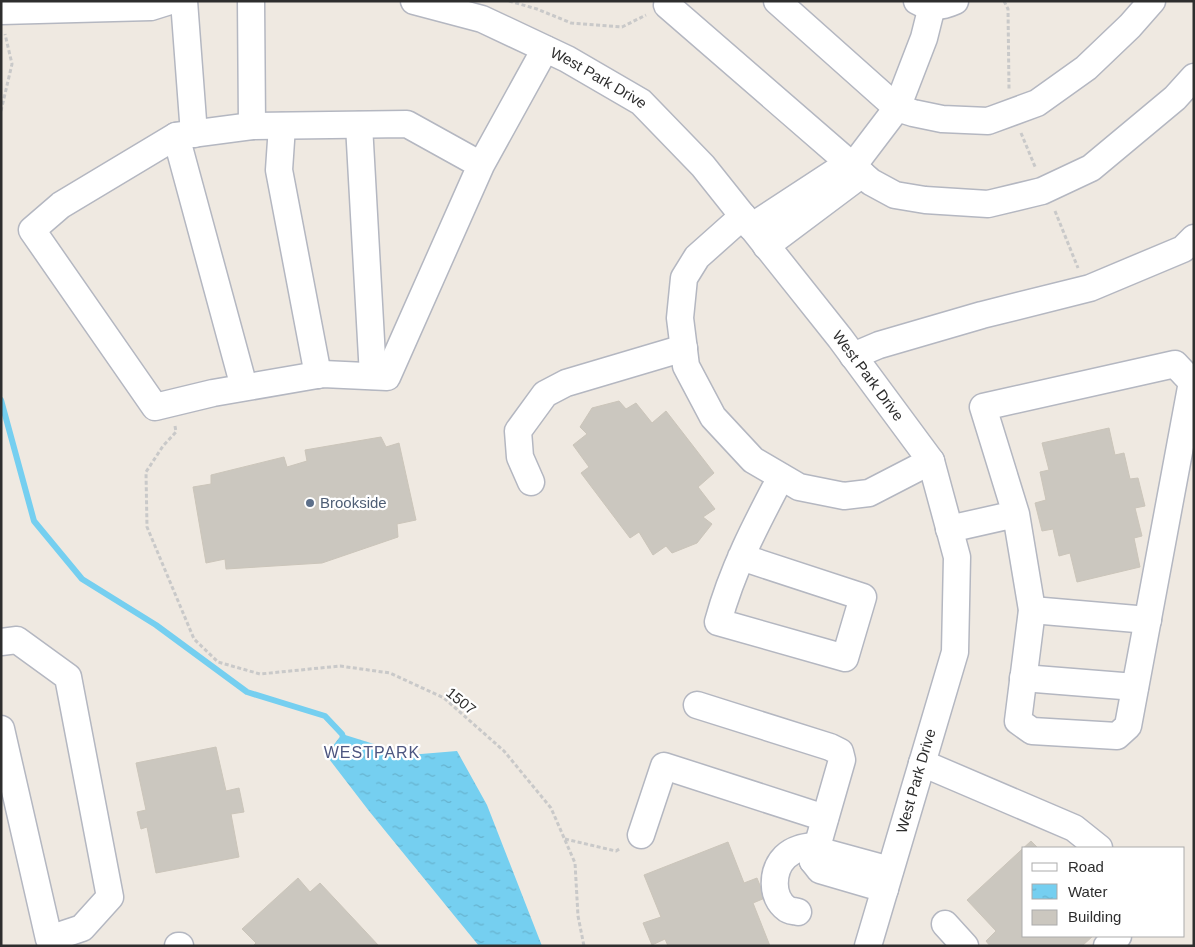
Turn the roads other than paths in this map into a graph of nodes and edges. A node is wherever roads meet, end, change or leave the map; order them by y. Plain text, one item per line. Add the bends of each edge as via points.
1 (170, 1) edge
2 (184, 1) edge
3 (251, 1) edge
4 (414, 1) edge
5 (777, 1) edge
6 (1152, 1) edge
7 (668, 3) edge
8 (934, 3) edge
9 (2, 18) edge
10 (545, 49) junction
11 (1194, 77) edge
12 (897, 108) junction
13 (359, 125) junction
14 (252, 126) junction
15 (282, 126) junction
16 (185, 135) junction
17 (481, 165) junction
18 (855, 168) junction
19 (754, 230) junction
20 (1194, 238) edge
21 (684, 348) junction
22 (853, 356) junction
23 (318, 375) junction
24 (372, 376) junction
25 (244, 388) junction
26 (931, 461) junction
27 (781, 477) junction
28 (531, 482) dead end
29 (1016, 514) junction
30 (949, 530) junction
31 (741, 556) junction
32 (1032, 610) junction
33 (1148, 620) junction
34 (1, 642) edge
35 (1023, 678) junction
36 (1135, 687) junction
37 (697, 705) dead end
38 (1, 729) edge
39 (922, 763) junction
40 (825, 818) junction
41 (641, 835) road end
42 (1097, 847) edge
43 (815, 853) junction
44 (888, 880) junction
45 (798, 912) dead end
46 (945, 924) dead end
47 (1117, 937) edge
48 (868, 946) edge
49 (965, 946) edge
50 (1107, 946) edge

1 - 9 street via 151,7
2 - 16 street
3 - 14 street
4 - 10 street, West Park Drive via 482,19
5 - 12 street
6 - 12 street via 1086,68 1037,103 988,121 942,119
7 - 18 street
8 - 12 street
10 - 17 street
10 - 19 street, West Park Drive via 641,102 703,166
11 - 18 street via 1175,98 1091,168 1045,189 988,204 925,200 895,195 871,182
12 - 18 street
13 - 15 street
13 - 17 street via 407,124
13 - 24 street
14 - 15 street
14 - 16 street
15 - 23 street via 279,170
16 - 25 street
16 - 25 street via 61,205 32,230 155,407
17 - 24 street via 387,377
18 - 19 street
19 - 21 street via 696,257 684,278 680,318
19 - 22 street, West Park Drive
20 - 22 street via 1183,249 1086,290 982,315
21 - 27 street via 686,366 713,417 753,460
21 - 28 street via 566,383 545,394 518,431 520,457
22 - 26 street, West Park Drive
23 - 24 street
23 - 25 street
26 - 27 street via 869,493 844,496 799,487
26 - 30 street, West Park Drive
27 - 31 street
29 - 30 street
29 - 32 street
29 - 33 street via 983,406 1175,364 1192,382
30 - 39 street, West Park Drive via 957,557 954,652
31 - 31 street via 718,622 845,658 863,597
32 - 33 street
32 - 35 street
33 - 36 street
34 - 38 street via 17,640 68,677 110,897 82,928 49,939
35 - 36 street
35 - 36 street via 1018,721 1032,731 1117,736 1128,726
37 - 40 street via 840,752 842,760
39 - 42 street via 1074,828
39 - 44 street, West Park Drive
40 - 41 street via 664,766
40 - 43 street
43 - 44 street via 824,852
43 - 45 street via 799,848 785,857 776,871 774,884 777,896 787,909
44 - 48 street, West Park Drive
46 - 49 street
47 - 50 street

